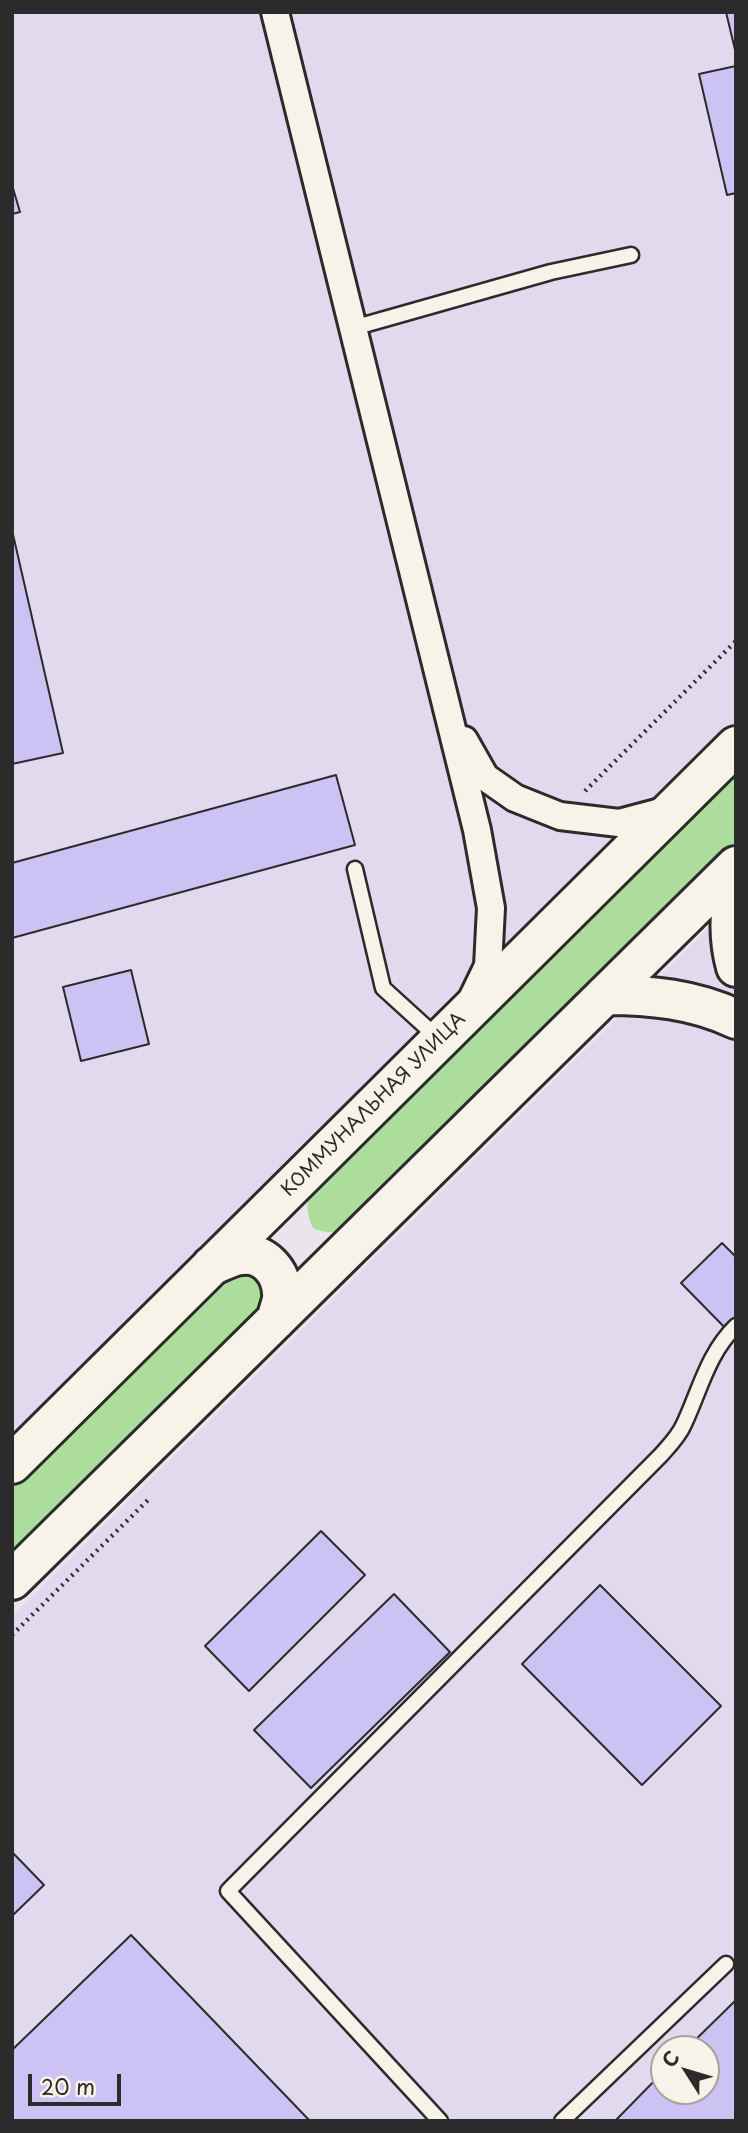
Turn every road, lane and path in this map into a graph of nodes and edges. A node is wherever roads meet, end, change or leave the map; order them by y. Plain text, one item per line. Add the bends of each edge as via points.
1 (275, 12) edge
2 (631, 255) dead end
3 (353, 328) junction
4 (736, 641) edge
5 (449, 714) junction
6 (736, 746) edge
7 (672, 809) junction
8 (560, 816) junction
9 (736, 866) edge
10 (355, 869) dead end
11 (736, 881) edge
12 (736, 967) edge
13 (605, 995) junction
14 (736, 1019) edge
15 (452, 1027) junction
16 (277, 1202) junction
17 (341, 1256) junction
18 (211, 1266) junction
19 (276, 1320) junction
20 (736, 1326) edge
21 (12, 1464) edge
22 (150, 1497) dead end
23 (12, 1580) edge
24 (12, 1635) edge
25 (726, 1964) dead end
26 (440, 2121) edge
27 (562, 2121) edge

1 - 3 street
2 - 3 lane via 551,272
3 - 5 street
4 - 8 path
5 - 8 street via 485,777 515,798
5 - 15 street via 491,908 488,966
6 - 7 main road, КОММУНАЛЬНАЯ УЛИЦА
7 - 8 street via 619,823
7 - 15 main road, КОММУНАЛЬНАЯ УЛИЦА
9 - 13 main road
10 - 15 lane via 383,988
11 - 12 main road via 730,935
13 - 14 main road via 673,999
13 - 17 main road
15 - 16 main road, КОММУНАЛЬНАЯ УЛИЦА
16 - 17 main road via 272,1227 286,1255 303,1261
16 - 18 main road, КОММУНАЛЬНАЯ УЛИЦА
17 - 19 main road
18 - 19 main road via 239,1255 254,1255 268,1263 280,1279 283,1296
18 - 21 main road, КОММУНАЛЬНАЯ УЛИЦА
19 - 23 main road
20 - 26 lane via 706,1369 683,1427 661,1455 228,1891
22 - 24 path
25 - 27 lane

